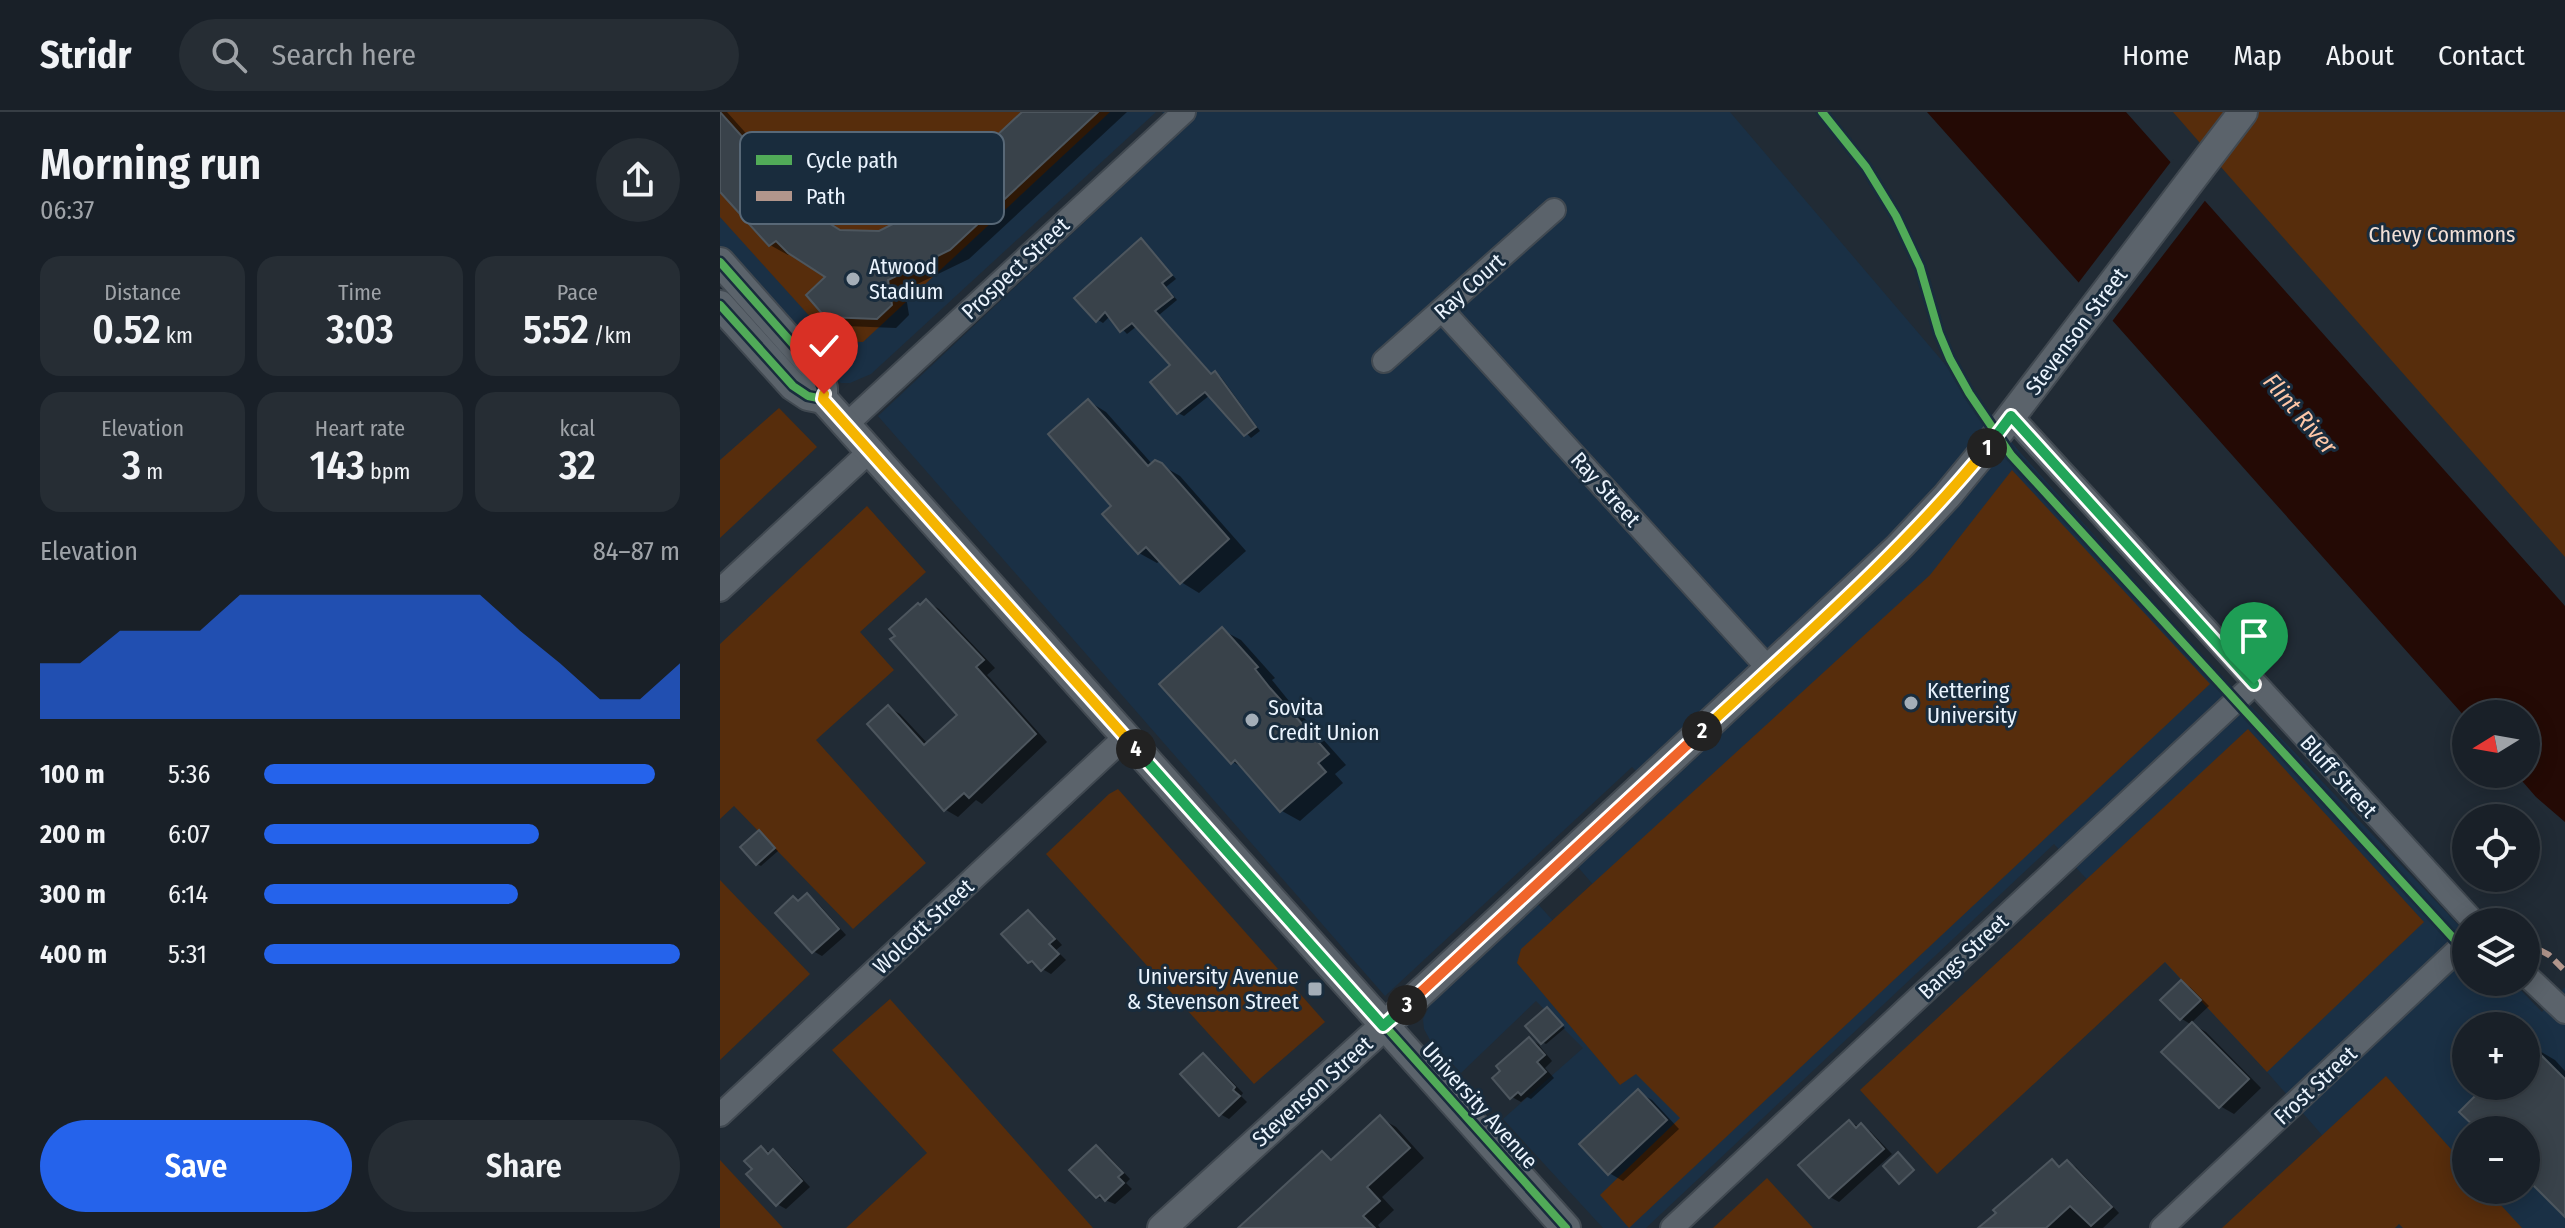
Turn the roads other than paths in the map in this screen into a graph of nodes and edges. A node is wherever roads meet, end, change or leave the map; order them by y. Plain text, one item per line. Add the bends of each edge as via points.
1 (1184, 112) edge
2 (2243, 112) edge
3 (1554, 210) dead end
4 (720, 262) edge
5 (720, 305) edge
6 (1442, 310) junction
7 (1384, 361) dead end
8 (823, 399) junction
9 (2011, 416) junction
10 (846, 425) junction
11 (870, 451) junction
12 (720, 590) edge
13 (1769, 669) junction
14 (2254, 684) junction
15 (1125, 737) junction
16 (2461, 908) edge
17 (2452, 955) edge
18 (2540, 988) edge
19 (2565, 1012) edge
20 (1383, 1026) junction
21 (720, 1115) edge
22 (1162, 1228) edge
23 (1566, 1228) edge
24 (1672, 1228) edge
25 (2162, 1228) edge

1 - 10 street, Prospect Street
2 - 9 street, Stevenson Street
3 - 6 street, Ray Court
4 - 8 street, University Avenue via 816,370
5 - 8 street, University Avenue via 793,386
6 - 7 street, Ray Court
6 - 13 street, Ray Street
8 - 10 street, University Avenue
9 - 13 street, Stevenson Street via 1925,519
9 - 14 street, Bluff Street
10 - 11 street, University Avenue
11 - 12 street
11 - 15 street, University Avenue
13 - 20 street, Stevenson Street
14 - 16 street, Bluff Street
14 - 24 street, Bangs Street
15 - 20 street, University Avenue
15 - 21 street, Wolcott Street
17 - 25 street, Frost Street
18 - 19 street
20 - 22 street, Stevenson Street
20 - 23 street, University Avenue

